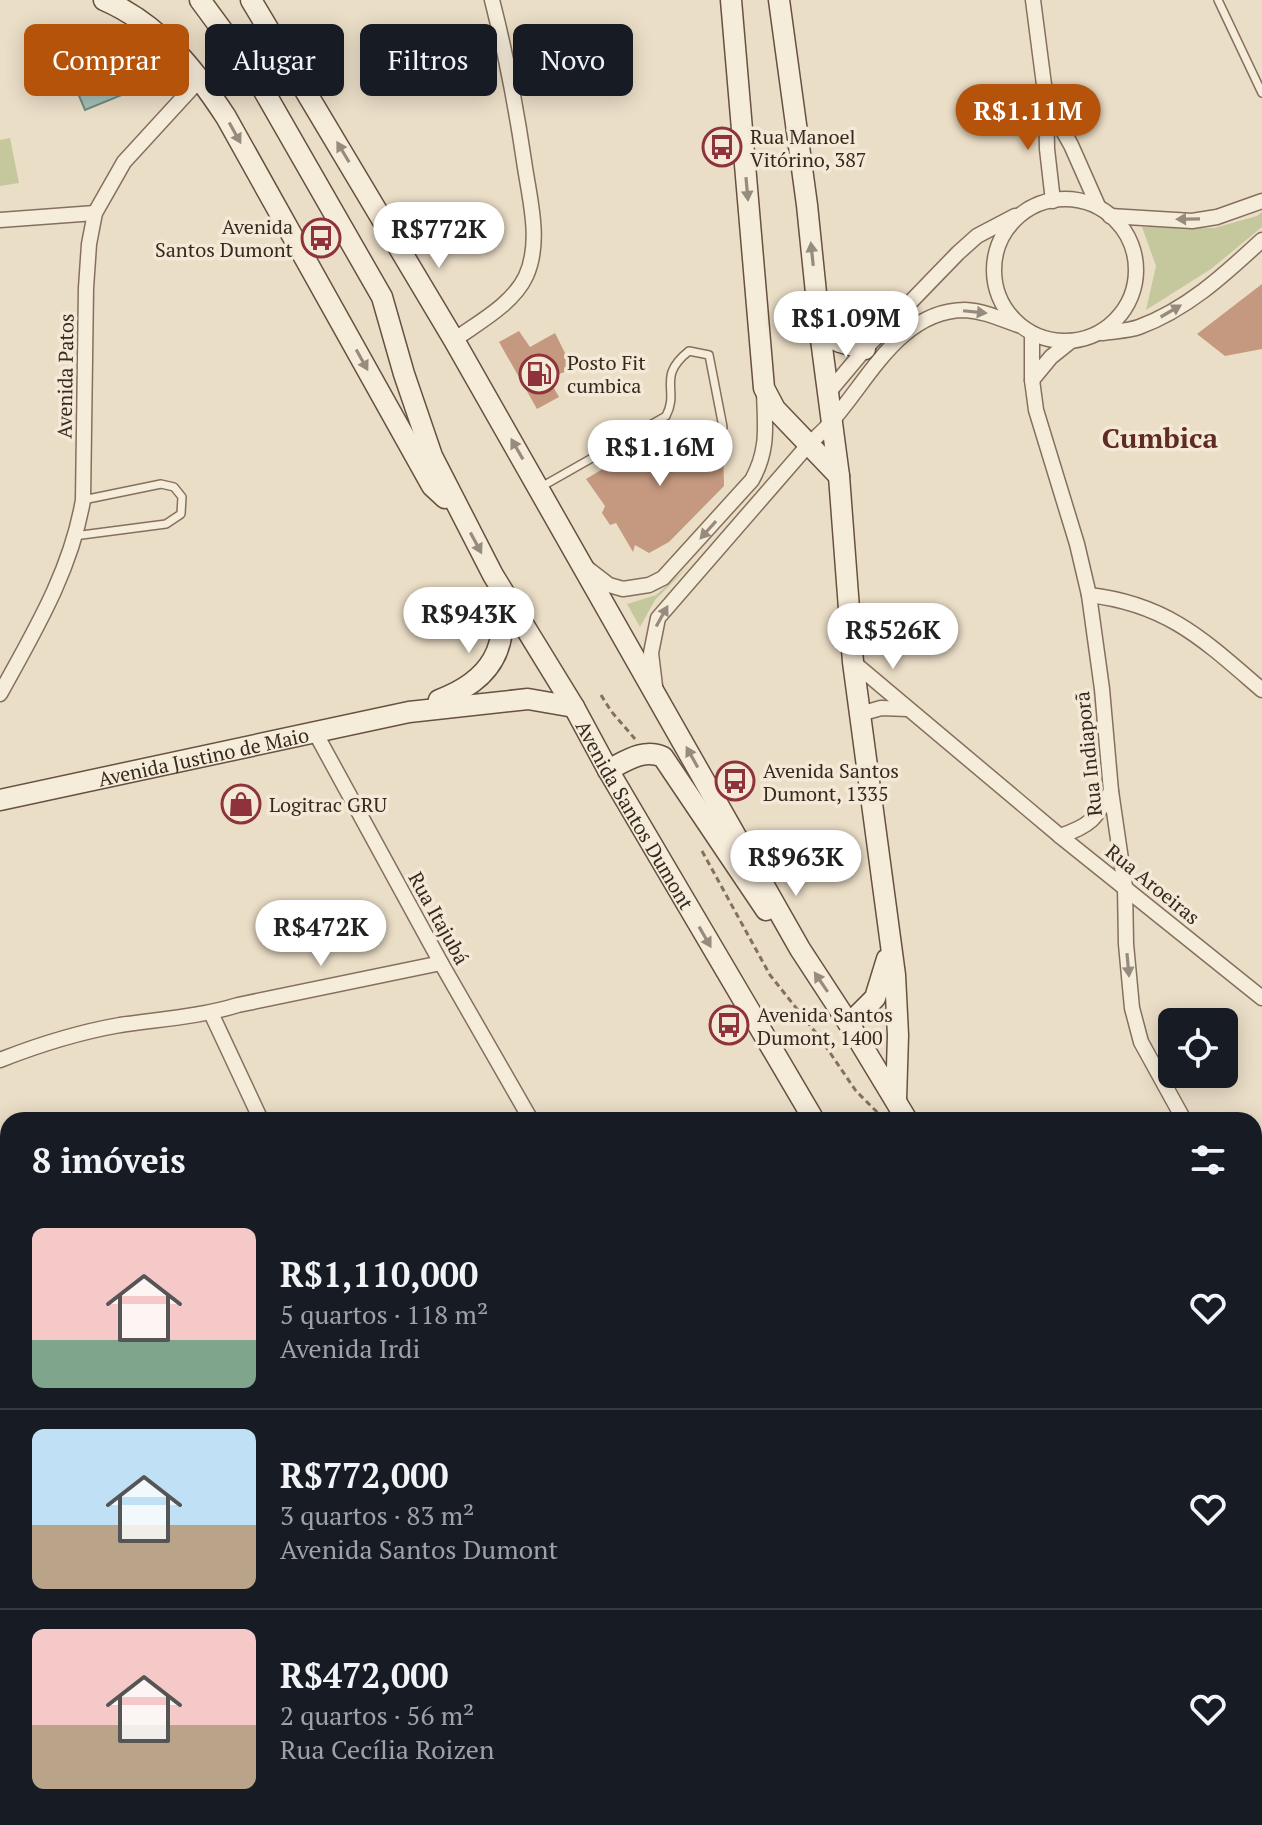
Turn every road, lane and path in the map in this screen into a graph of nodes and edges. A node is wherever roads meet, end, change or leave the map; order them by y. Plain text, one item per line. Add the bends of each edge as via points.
1 (104, 0) edge
2 (200, 0) edge
3 (251, 0) edge
4 (492, 0) edge
5 (731, 0) edge
6 (779, 0) edge
7 (1033, 0) edge
8 (1218, 0) edge
9 (201, 78) junction
10 (1262, 93) edge
11 (1046, 100) junction
12 (1053, 201) junction
13 (1262, 201) edge
14 (1098, 206) junction
15 (1023, 212) junction
16 (95, 213) junction
17 (1110, 216) junction
18 (0, 220) edge
19 (1262, 240) edge
20 (1245, 255) junction
21 (1262, 257) edge
22 (1018, 325) junction
23 (820, 332) junction
24 (1032, 334) junction
25 (1098, 334) junction
26 (454, 340) junction
27 (1071, 341) junction
28 (865, 349) junction
29 (1032, 380) junction
30 (764, 388) junction
31 (828, 393) junction
32 (832, 422) junction
33 (723, 427) dead end
34 (809, 444) junction
35 (839, 476) junction
36 (539, 488) junction
37 (83, 500) junction
38 (459, 510) junction
39 (74, 536) junction
40 (583, 565) junction
41 (493, 575) junction
42 (1089, 595) junction
43 (853, 662) junction
44 (1262, 690) edge
45 (655, 692) junction
46 (0, 694) edge
47 (601, 695) dead end
48 (574, 707) junction
49 (909, 709) junction
50 (409, 712) junction
51 (860, 714) junction
52 (316, 734) junction
53 (646, 753) junction
54 (608, 770) junction
55 (1111, 791) junction
56 (0, 800) edge
57 (1060, 836) junction
58 (702, 850) dead end
59 (1125, 887) junction
60 (890, 948) junction
61 (800, 949) junction
62 (441, 963) junction
63 (1262, 998) edge
64 (211, 1013) junction
65 (849, 1024) junction
66 (0, 1060) edge
67 (896, 1100) junction
68 (257, 1112) edge
69 (526, 1112) edge
70 (809, 1112) edge
71 (876, 1112) edge
72 (903, 1112) edge
73 (1180, 1112) edge

1 - 9 main road via 138,18
2 - 38 main road, Avenida Santos Dumont via 253,72 382,297 432,456
26 -> 3 main road
4 - 26 street via 510,68 533,251 513,296
5 -> 30 main road
23 -> 6 main road
7 - 11 street
8 - 10 lane
9 - 16 street, Avenida Patos via 124,162
9 -> 38 main road via 432,486
11 - 12 street
11 - 14 street
12 - 14 street
12 - 15 street
13 -> 17 street via 1192,221
14 - 17 street
15 - 22 street via 999,240 993,262 1001,304
15 - 28 street via 977,236
16 - 18 street
16 - 37 street, Avenida Patos via 86,288
17 - 25 street via 1130,240 1137,267 1124,311
19 - 20 street
20 - 21 street
25 -> 20 street via 1137,328 1170,314
22 - 24 street
32 -> 22 street via 871,368 923,322 964,310
23 - 28 main road
23 - 31 main road
24 - 27 street
24 - 29 street, Rua Indiaporã
25 - 27 street
36 -> 26 main road
27 - 29 street
28 - 31 street
29 - 42 street, Rua Indiaporã via 1044,441
30 - 34 main road via 775,409
30 -> 40 street via 766,448 761,464 663,578 623,589
31 - 32 main road
32 - 34 street
32 - 35 main road
33 - 36 lane via 709,355 689,351 675,362 666,416
34 - 35 main road
45 -> 34 street via 651,653 658,618
35 - 43 main road
36 - 40 main road
37 - 39 street, Avenida Patos
37 - 39 lane via 161,484 174,487 182,497 181,514 166,524
38 -> 41 main road, Avenida Santos Dumont
39 - 46 street, Avenida Patos via 52,598
40 - 45 main road
41 - 48 main road, Avenida Santos Dumont
41 - 50 main road, Avenida Justino de Maio via 503,629 491,662 464,691
42 - 44 street via 1151,608 1215,650
42 - 55 street, Rua Indiaporã
43 - 49 street, Rua Aroeiras
43 - 51 main road
61 -> 45 main road
47 - 53 path
48 - 50 main road, Avenida Justino de Maio via 528,699
48 - 54 main road, Avenida Santos Dumont
49 - 51 street
49 - 57 street, Rua Aroeiras
50 - 52 main road, Avenida Justino de Maio
51 - 60 main road
52 - 56 main road, Avenida Justino de Maio
52 - 62 street, Rua Itajubá
53 - 54 main road
53 - 61 main road via 670,765 745,883
54 -> 70 main road, Avenida Santos Dumont
55 - 57 street via 1089,824
55 - 59 street, Rua Indiaporã
57 - 59 street, Rua Aroeiras
58 - 71 path via 770,975
59 - 63 street, Rua Aroeiras
59 -> 73 street, Rua Indiaporã via 1132,1008 1141,1042
60 - 65 main road via 875,998
60 - 67 main road via 897,1001
65 -> 61 main road
62 - 64 street
62 - 69 street, Rua Itajubá
64 - 66 street via 117,1026
64 - 68 street
65 - 67 main road
67 - 72 main road

